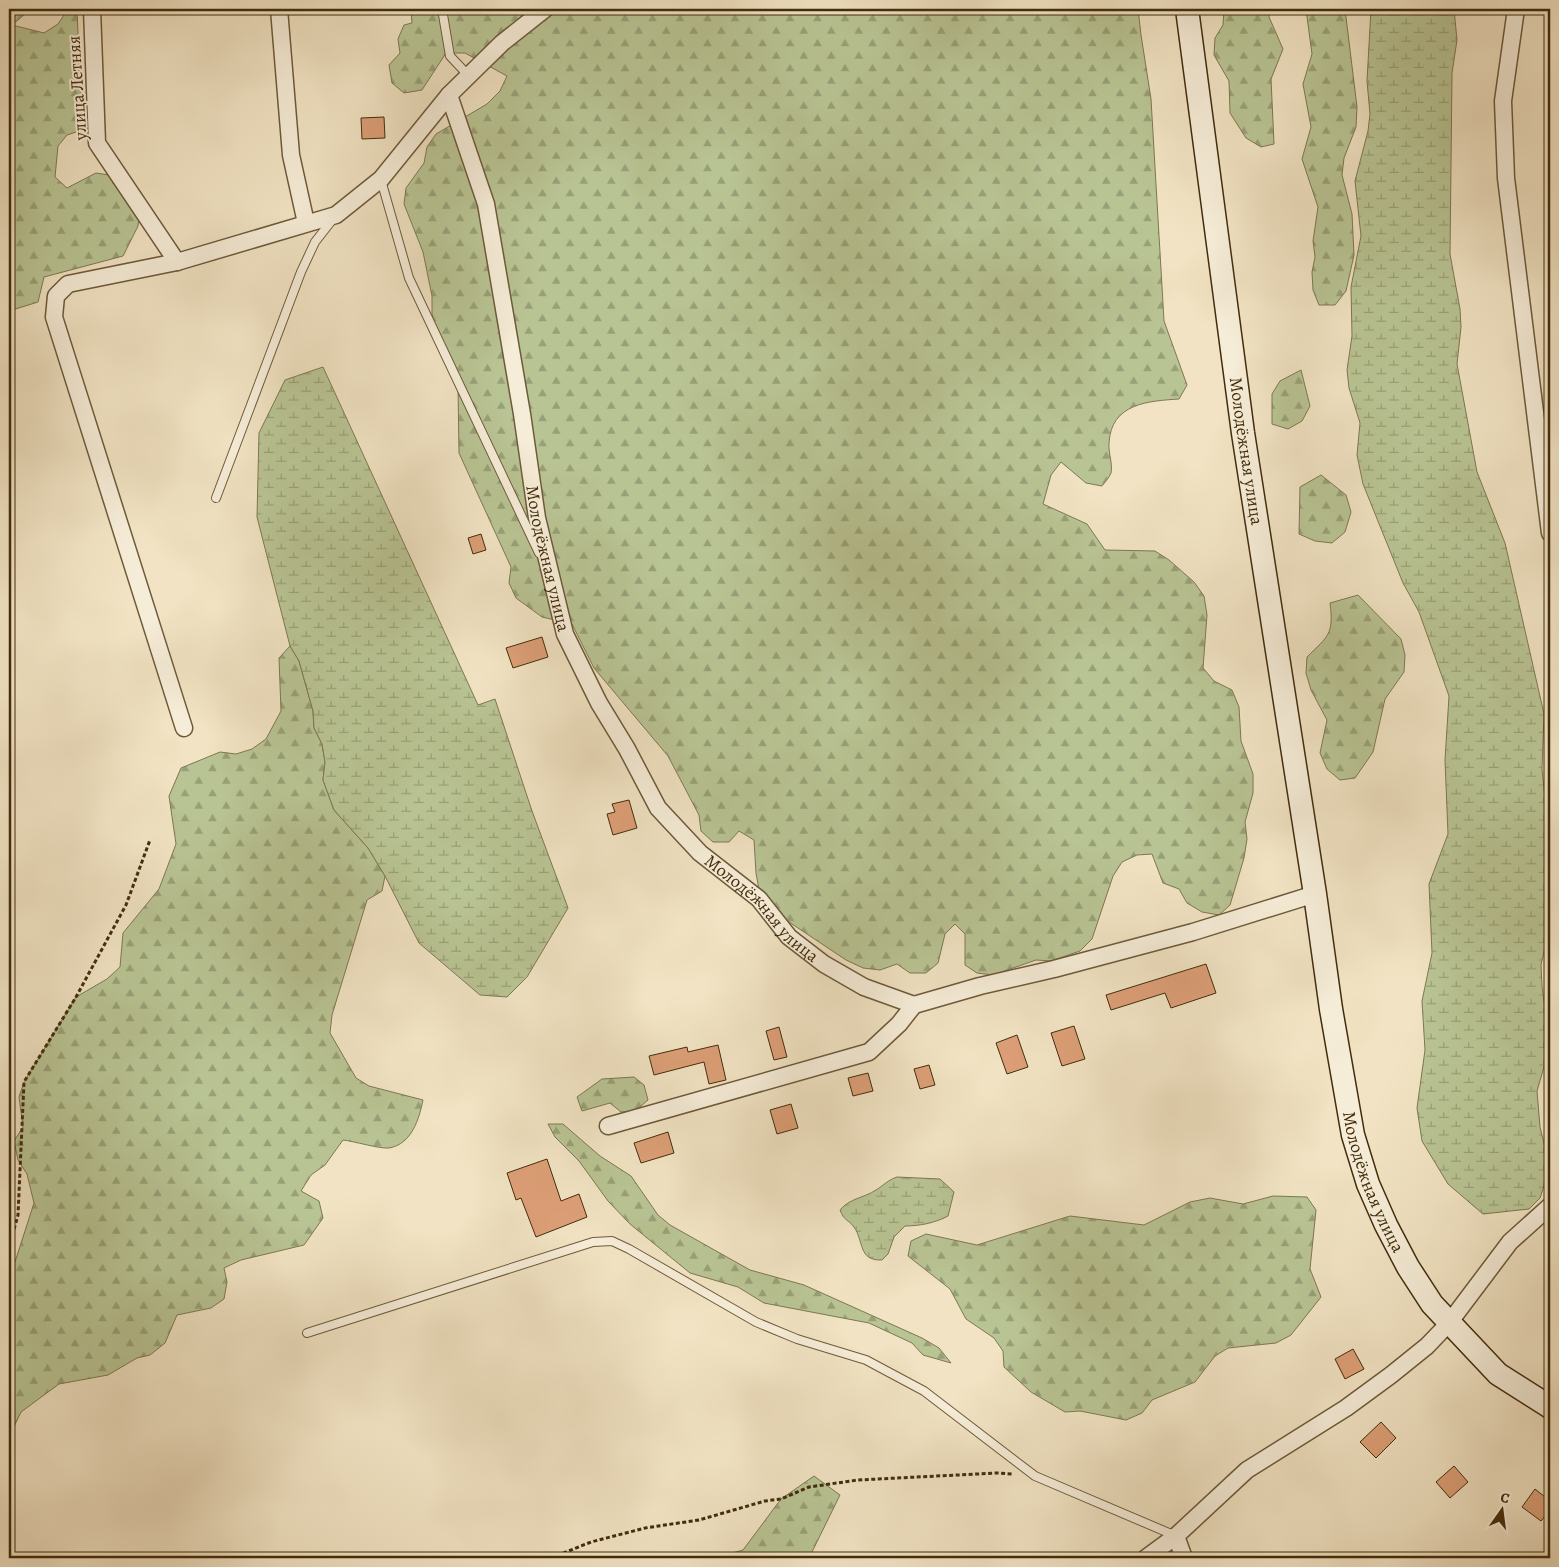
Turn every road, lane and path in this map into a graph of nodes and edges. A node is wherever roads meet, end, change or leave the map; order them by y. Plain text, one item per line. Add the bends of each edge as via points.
1 (92, 9) edge
2 (279, 9) edge
3 (442, 9) edge
4 (545, 9) edge
5 (1187, 9) edge
6 (1516, 9) edge
7 (468, 75) junction
8 (449, 95) junction
9 (381, 179) junction
10 (336, 215) junction
11 (306, 223) junction
12 (177, 262) junction
13 (216, 498) dead end
14 (1550, 533) edge
15 (552, 579) junction
16 (184, 728) dead end
17 (150, 840) dead end
18 (1315, 894) junction
19 (914, 1005) junction
20 (608, 1126) dead end
21 (1550, 1206) edge
22 (9, 1248) edge
23 (1449, 1323) junction
24 (307, 1333) dead end
25 (1550, 1407) edge
26 (1035, 1476) junction
27 (1176, 1536) junction
28 (551, 1558) edge
29 (1146, 1558) edge
30 (1184, 1558) edge

1 - 12 street, улица Летняя via 97,143
2 - 11 street via 291,155
3 - 7 lane via 450,56
4 - 7 street
5 - 18 street, Молодёжная улица via 1243,433
6 - 14 street via 1503,101 1506,178
7 - 8 street
8 - 9 street
8 - 15 street, Молодёжная улица via 486,204 522,414 536,518
9 - 10 street
9 - 15 lane via 409,278
10 - 11 street
10 - 13 lane via 315,242 300,272
11 - 12 street
12 - 16 street via 68,284 56,296 54,317
15 - 19 street, Молодёжная улица via 565,634 599,703 658,808 700,853 759,900 789,937 824,964 864,987
17 - 22 path via 126,905 76,997 24,1082 18,1215
18 - 19 street via 1193,932
18 - 23 street, Молодёжная улица via 1331,1009 1354,1136 1368,1184 1408,1267
19 - 20 street via 869,1052
21 - 23 street via 1510,1242
23 - 25 street, Молодёжная улица via 1498,1374
23 - 27 street via 1392,1375 1247,1470
24 - 26 lane via 593,1242 612,1241 756,1322 797,1339 866,1360 924,1391
26 - 27 lane
26 - 28 path via 997,1473 888,1478 809,1487 781,1499 765,1500 699,1520 645,1528 591,1542
27 - 29 street
27 - 30 street

